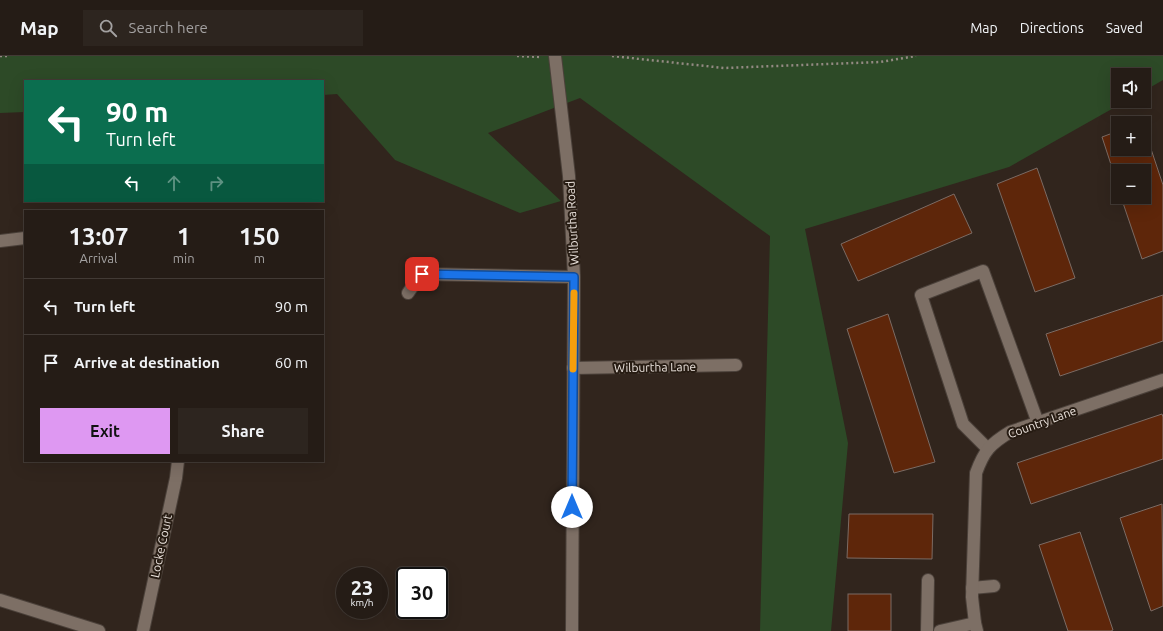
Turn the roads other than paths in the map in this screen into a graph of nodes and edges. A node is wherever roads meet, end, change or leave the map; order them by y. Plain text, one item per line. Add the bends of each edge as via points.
1 (555, 56) edge
2 (24, 238) edge
3 (0, 241) edge
4 (574, 277) junction
5 (408, 293) dead end
6 (736, 365) dead end
7 (573, 368) junction
8 (1163, 380) edge
9 (1038, 423) junction
10 (988, 449) junction
11 (178, 462) edge
12 (928, 580) dead end
13 (994, 586) dead end
14 (972, 588) junction
15 (0, 600) edge
16 (976, 627) edge
17 (99, 631) edge
18 (143, 631) edge
19 (572, 631) edge
20 (927, 631) edge
21 (940, 631) edge

1 - 4 street, Wilburtha Road via 569,176
2 - 3 street
4 - 5 street via 422,274
4 - 7 street, Wilburtha Road
6 - 7 street, Wilburtha Lane
7 - 19 street, Wilburtha Road
8 - 9 street, Country Lane
9 - 10 street, Country Lane via 1010,432
9 - 10 street via 983,271 921,294 963,424
10 - 14 street, Country Lane via 976,473
11 - 18 street, Locke Court
12 - 20 street
13 - 14 street
14 - 16 street, Country Lane
15 - 17 street
16 - 21 street

